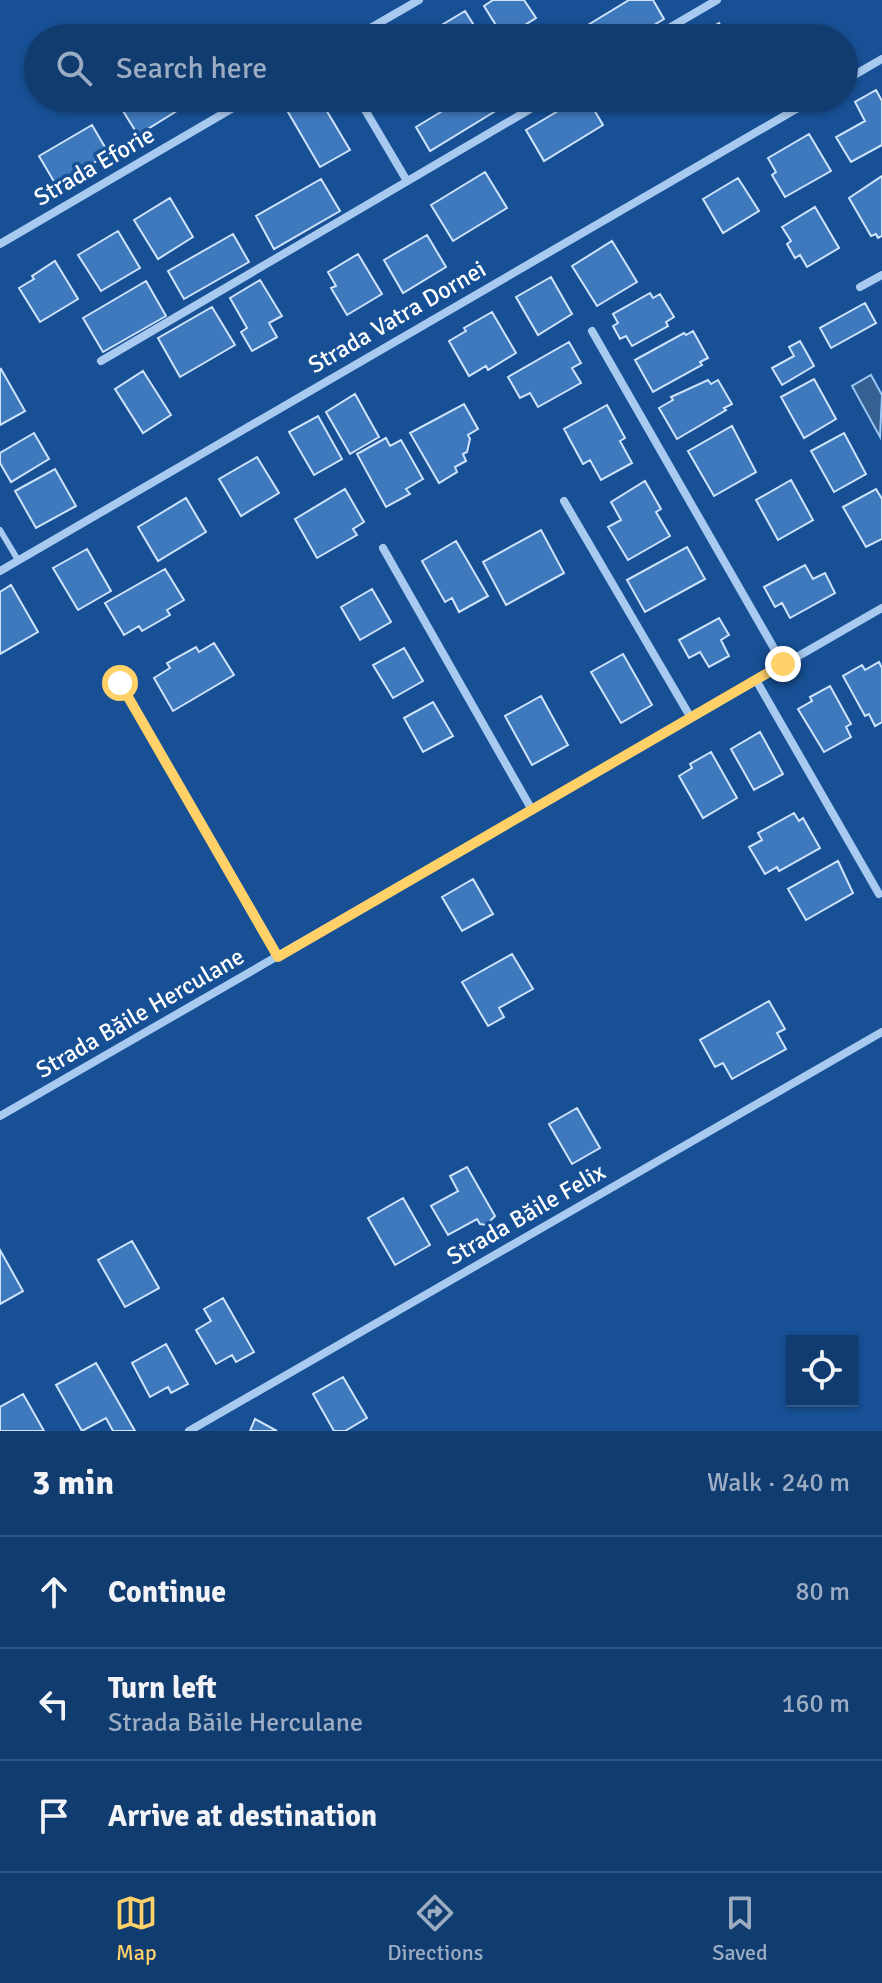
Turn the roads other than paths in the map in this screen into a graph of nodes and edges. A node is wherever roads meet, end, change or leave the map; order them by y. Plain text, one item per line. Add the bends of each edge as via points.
1 (419, 0) edge
2 (717, 0) edge
3 (377, 24) edge
4 (676, 24) edge
5 (882, 59) edge
6 (858, 73) edge
7 (226, 112) edge
8 (366, 112) edge
9 (525, 112) edge
10 (791, 112) edge
11 (407, 181) junction
12 (0, 244) edge
13 (882, 275) edge
14 (860, 287) dead end
15 (592, 331) dead end
16 (101, 361) dead end
17 (564, 501) dead end
18 (0, 530) edge
19 (383, 548) dead end
20 (18, 560) junction
21 (0, 571) edge
22 (882, 608) edge
23 (783, 664) junction
24 (756, 680) junction
25 (120, 683) dead end
26 (691, 718) junction
27 (532, 810) junction
28 (879, 894) dead end
29 (278, 957) junction
30 (882, 1032) edge
31 (0, 1116) edge
32 (189, 1431) edge

1 - 3 street
2 - 4 street
5 - 6 street
7 - 12 street, Strada Eforie
8 - 11 street
9 - 11 street
10 - 20 street, Strada Vatra Dornei
11 - 16 street
13 - 14 street
15 - 23 street
17 - 26 street
18 - 20 lane
19 - 27 street
20 - 21 street, Strada Vatra Dornei
22 - 23 street, Strada Băile Herculane
23 - 24 street, Strada Băile Herculane
24 - 26 street, Strada Băile Herculane
24 - 28 street
25 - 29 street
26 - 27 street, Strada Băile Herculane
27 - 29 street, Strada Băile Herculane
29 - 31 street, Strada Băile Herculane
30 - 32 street, Strada Băile Felix

